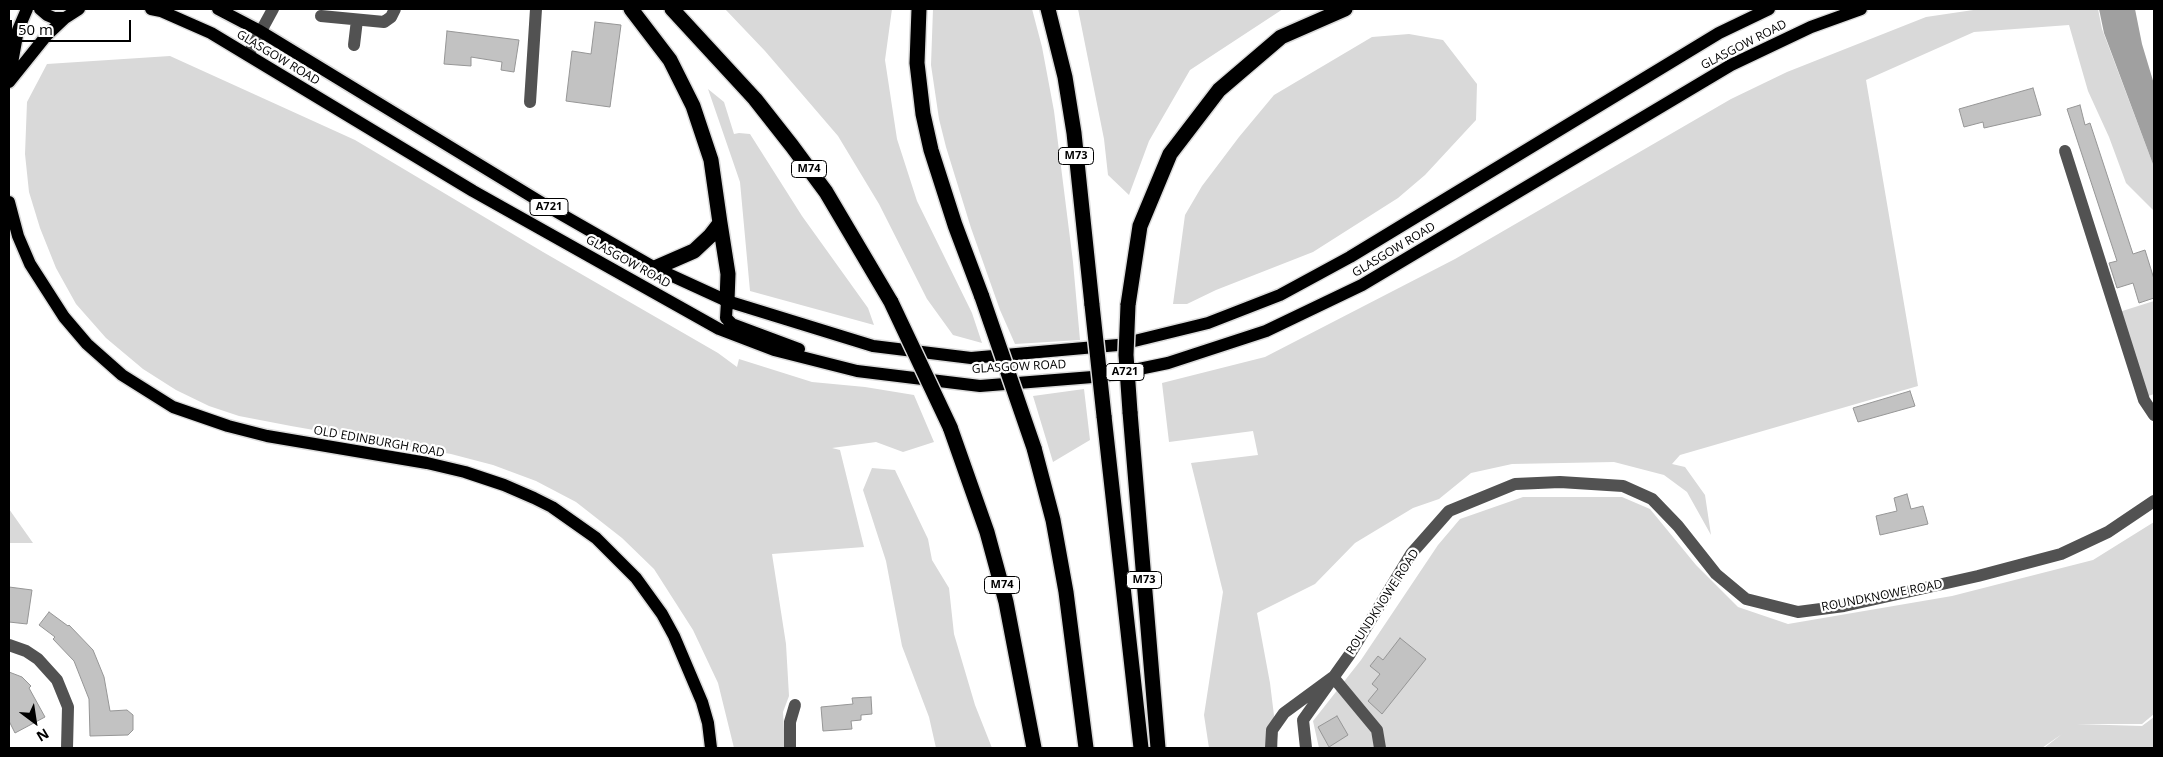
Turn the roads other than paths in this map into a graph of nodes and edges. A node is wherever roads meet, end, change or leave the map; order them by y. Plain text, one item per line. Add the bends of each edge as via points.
1 (27, 9) edge
2 (40, 9) edge
3 (151, 9) edge
4 (218, 9) edge
5 (273, 9) edge
6 (395, 9) edge
7 (536, 9) edge
8 (631, 9) edge
9 (664, 9) edge
10 (672, 9) edge
11 (919, 9) edge
12 (1048, 9) edge
13 (1346, 9) edge
14 (1769, 9) edge
15 (1860, 9) edge
16 (82, 10) edge
17 (321, 16) dead end
18 (65, 18) junction
19 (357, 20) junction
20 (260, 31) junction
21 (354, 45) dead end
22 (710, 49) junction
23 (248, 55) junction
24 (9, 81) edge
25 (530, 102) dead end
26 (2065, 151) dead end
27 (9, 202) edge
28 (720, 222) junction
29 (14, 236) edge
30 (655, 268) junction
31 (727, 301) junction
32 (857, 371) junction
33 (2154, 415) edge
34 (2154, 502) edge
35 (9, 645) edge
36 (1333, 677) junction
37 (795, 705) dead end
38 (67, 748) edge
39 (711, 748) edge
40 (790, 748) edge
41 (1034, 748) edge
42 (1086, 748) edge
43 (1142, 748) edge
44 (1158, 748) edge
45 (1271, 748) edge
46 (1306, 748) edge
47 (1380, 748) edge

1 - 24 main road via 18,30
2 - 18 main road via 54,18
3 - 23 main road, GLASGOW ROAD / A721 via 162,10 211,33
4 - 20 main road, GLASGOW ROAD / A721
5 - 20 street
6 - 19 street via 384,22
7 - 25 street
8 - 28 highway via 670,60 693,106 711,160
9 - 22 highway, M74
10 - 22 highway, M74
11 - 42 highway, bridge via 917,63 930,150 1034,448 1054,520
12 - 43 highway, M73, bridge via 1065,77 1074,133
13 - 44 highway, M73, bridge via 1281,37 1219,90 1170,154 1140,226 1128,306 1126,355
14 - 31 main road, GLASGOW ROAD / A721 via 1718,33 1313,278 1243,310 1166,335 1118,346 971,358 873,346
15 - 32 main road, GLASGOW ROAD / A721 via 1811,27 1731,65 1362,285 1266,331 1168,363 1105,376 980,386
16 - 18 main road
17 - 19 street
18 - 24 main road
19 - 21 street
20 - 23 street
20 - 30 main road, GLASGOW ROAD / A721
22 - 41 highway, M74, bridge via 755,99 826,192 891,302 950,427 987,532 1006,602
23 - 32 main road, GLASGOW ROAD / A721 via 473,191 719,329 774,350
26 - 33 street via 2144,400
27 - 29 main road, OLD EDINBURGH ROAD
28 - 30 highway via 694,251
28 - 31 highway via 728,274
29 - 39 main road, OLD EDINBURGH ROAD via 47,294 87,344 122,375 173,406 228,426 268,436 465,472 534,498 575,523 619,560 662,614 694,681 708,723
30 - 31 main road, GLASGOW ROAD / A721
31 - 32 main road via 726,318 732,324
34 - 36 street, ROUNDKNOWE ROAD via 2108,532 2062,554 1844,606 1798,612 1746,599 1716,574 1652,499 1623,486 1560,482 1515,484 1449,511 1411,554
35 - 38 street via 38,659 57,680 68,707
36 - 45 street via 1284,713 1272,730
36 - 46 street, ROUNDKNOWE ROAD via 1303,720
36 - 47 street via 1377,730
37 - 40 street via 790,722

